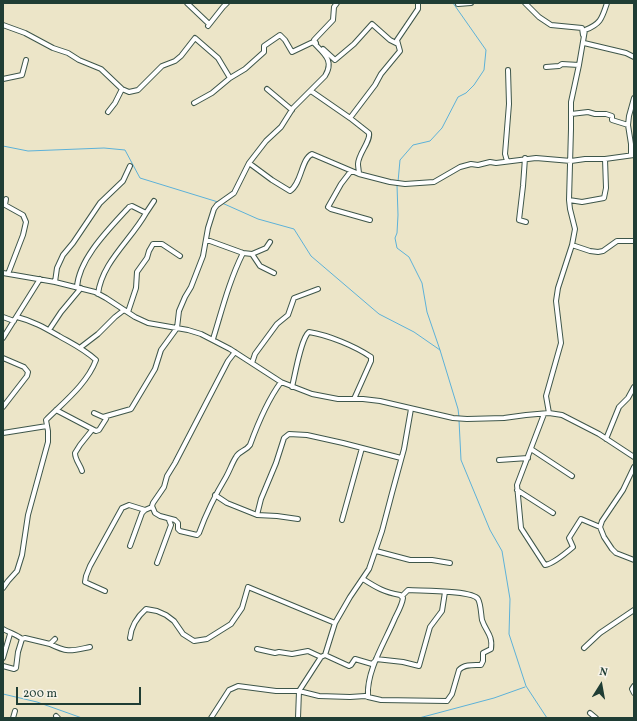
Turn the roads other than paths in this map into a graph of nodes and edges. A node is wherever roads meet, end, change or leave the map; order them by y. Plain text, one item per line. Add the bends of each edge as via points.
1 (188, 3) edge
2 (228, 3) edge
3 (338, 3) edge
4 (418, 3) edge
5 (471, 3) edge
6 (525, 3) edge
7 (607, 3) edge
8 (458, 4) edge
9 (3, 25) edge
10 (398, 44) junction
11 (584, 44) junction
12 (634, 57) edge
13 (26, 60) dead end
14 (579, 65) junction
15 (546, 66) dead end
16 (508, 70) dead end
17 (230, 78) junction
18 (3, 79) edge
19 (122, 89) junction
20 (267, 89) dead end
21 (311, 91) junction
22 (634, 98) edge
23 (194, 103) dead end
24 (292, 110) junction
25 (108, 112) dead end
26 (572, 114) junction
27 (350, 118) junction
28 (628, 125) junction
29 (633, 155) edge
30 (525, 158) junction
31 (605, 159) junction
32 (571, 160) junction
33 (507, 161) junction
34 (249, 163) junction
35 (130, 166) dead end
36 (351, 171) junction
37 (359, 174) junction
38 (6, 199) dead end
39 (569, 200) junction
40 (154, 201) dead end
41 (146, 213) junction
42 (370, 220) dead end
43 (526, 222) dead end
44 (206, 241) junction
45 (634, 241) edge
46 (270, 242) dead end
47 (572, 245) junction
48 (252, 252) junction
49 (243, 253) junction
50 (180, 256) dead end
51 (3, 273) edge
52 (274, 273) dead end
53 (8, 274) junction
54 (40, 279) junction
55 (55, 282) junction
56 (79, 288) junction
57 (318, 289) dead end
58 (98, 294) junction
59 (126, 311) junction
60 (3, 317) edge
61 (17, 317) junction
62 (14, 321) junction
63 (177, 328) junction
64 (49, 330) junction
65 (3, 338) edge
66 (213, 339) junction
67 (81, 347) junction
68 (235, 352) junction
69 (3, 358) edge
70 (252, 363) junction
71 (281, 382) junction
72 (292, 387) junction
73 (634, 387) edge
74 (354, 399) junction
75 (3, 406) edge
76 (411, 409) junction
77 (56, 410) junction
78 (94, 413) dead end
79 (546, 413) junction
80 (106, 416) junction
81 (47, 426) junction
82 (92, 430) junction
83 (3, 433) edge
84 (606, 439) junction
85 (362, 448) junction
86 (531, 448) junction
87 (634, 457) edge
88 (401, 458) junction
89 (528, 458) junction
90 (499, 460) dead end
91 (634, 467) edge
92 (82, 470) dead end
93 (572, 476) dead end
94 (517, 490) junction
95 (214, 495) junction
96 (152, 508) junction
97 (145, 510) junction
98 (553, 513) dead end
99 (257, 515) junction
100 (298, 519) dead end
101 (169, 520) junction
102 (342, 520) dead end
103 (600, 528) junction
104 (130, 546) dead end
105 (376, 551) junction
106 (634, 560) edge
107 (157, 563) dead end
108 (450, 563) dead end
109 (362, 579) junction
110 (3, 588) edge
111 (105, 590) dead end
112 (445, 592) junction
113 (402, 596) junction
114 (634, 610) edge
115 (335, 623) junction
116 (3, 630) edge
117 (10, 634) junction
118 (130, 638) dead end
119 (22, 639) junction
120 (55, 639) dead end
121 (50, 644) junction
122 (90, 647) dead end
123 (584, 648) dead end
124 (257, 649) dead end
125 (323, 656) junction
126 (3, 658) edge
127 (376, 659) junction
128 (3, 666) edge
129 (634, 686) edge
130 (299, 691) junction
131 (634, 693) edge
132 (368, 698) junction
133 (15, 711) dead end
134 (590, 713) dead end
135 (13, 718) edge
136 (210, 718) edge
137 (298, 718) edge
138 (596, 718) edge

1 - 2 street via 208,24
3 - 10 street via 334,7 333,20 314,40 335,60 372,24
4 - 10 street via 418,9 398,38
5 - 8 street
6 - 11 street via 551,25 582,28
7 - 11 street via 596,26 585,30
9 - 19 street via 26,33 101,69
10 - 27 street via 400,51 380,74 375,85
11 - 12 street
11 - 14 street
13 - 18 street via 22,75
14 - 15 street
14 - 26 street via 571,102
16 - 33 street via 509,104 505,154
17 - 19 street via 218,58 195,38 181,56 162,66 138,90 129,92
17 - 21 street via 264,52 264,46 280,34 292,52 313,42 329,60 328,70
17 - 23 street via 212,94
19 - 25 street
20 - 24 street
21 - 24 street
21 - 27 street
22 - 28 street
24 - 34 street via 281,128 266,141
26 - 28 street via 606,114 612,116 612,120
26 - 32 street
27 - 37 street via 370,135 357,163
28 - 29 street
29 - 31 street
30 - 32 street
30 - 33 street
30 - 43 street via 519,220
31 - 32 street
31 - 39 street via 604,197 582,202
32 - 39 street
33 - 37 street via 471,164 454,170 434,182 397,184
34 - 36 street via 290,191 310,154 316,154
34 - 44 street via 234,193 216,207 210,219
35 - 55 street via 123,181 100,203 62,255
36 - 37 street
36 - 42 street via 328,207
38 - 53 street via 6,205 23,215 26,222
39 - 47 street via 575,229
40 - 41 street
41 - 56 street via 129,207 97,244 78,277
41 - 58 street via 111,262 99,283
44 - 49 street
44 - 63 street via 203,256 179,312
45 - 47 street via 618,241 598,252
46 - 48 street via 266,248
47 - 79 street via 558,288 556,301 561,343 546,396
48 - 49 street
48 - 52 street via 260,266
49 - 66 street via 233,274
50 - 59 street via 162,244 153,244 138,272 136,288
51 - 53 street
53 - 54 street
54 - 55 street
54 - 61 street
55 - 56 street
56 - 58 street
56 - 64 street
57 - 70 street via 294,298 288,316 277,324 255,354
58 - 59 street
59 - 63 street via 148,323
59 - 67 street via 115,316
60 - 62 street
61 - 62 street
61 - 64 street
62 - 65 street
63 - 66 street
63 - 80 street via 161,350 155,369 131,408
64 - 67 street
66 - 68 street
67 - 77 street via 96,360 92,371 86,381
68 - 70 street
68 - 96 street
69 - 75 street via 24,367 28,372
70 - 71 street
71 - 72 street
71 - 95 street via 273,393 250,445 236,456
72 - 74 street via 330,398
72 - 74 street via 303,342 309,332 340,342 371,357 372,361
73 - 84 street via 619,407
74 - 76 street via 380,401
76 - 79 street via 467,419
76 - 88 street
77 - 81 street via 46,420
77 - 82 street
78 - 80 street via 101,417
79 - 84 street via 562,414
79 - 86 street
80 - 82 street via 99,430
81 - 83 street
81 - 110 street via 48,442 28,515 22,556 17,571
82 - 92 street via 75,453
84 - 87 street
85 - 88 street
85 - 99 street via 307,435 289,434 284,438
85 - 102 street
86 - 89 street
86 - 93 street
88 - 105 street
89 - 90 street
89 - 94 street via 518,480
91 - 103 street
94 - 98 street
94 - 103 street via 521,528 545,565 573,547 569,538 581,519
95 - 99 street
95 - 101 street via 198,534 180,531 177,522
96 - 97 street
96 - 101 street via 155,513
97 - 104 street
97 - 111 street via 129,505 122,508 90,566 85,582
99 - 100 street
101 - 107 street via 171,525
103 - 106 street via 612,549
105 - 108 street via 410,560
105 - 109 street
109 - 113 street via 375,587
109 - 115 street
112 - 113 street via 408,590
112 - 127 street via 442,611 430,627 419,666
112 - 132 street via 473,595 479,601 483,622 492,641 491,650 483,652 481,665 459,670 452,694 447,701
113 - 127 street via 403,601
114 - 123 street via 600,633
115 - 118 street via 248,587 242,608 231,624 207,639 194,641 183,634 166,615 146,610 131,630
115 - 125 street
116 - 117 street
117 - 119 street
117 - 126 street
119 - 121 street
119 - 128 street via 16,668
120 - 121 street
121 - 122 street via 73,651
124 - 125 street via 292,654 308,651
125 - 127 street via 349,666 355,659 372,664
125 - 130 street
127 - 132 street via 369,681
129 - 131 street
130 - 132 street via 319,696
130 - 136 street via 235,686 229,690
130 - 137 street
133 - 135 street
134 - 138 street

